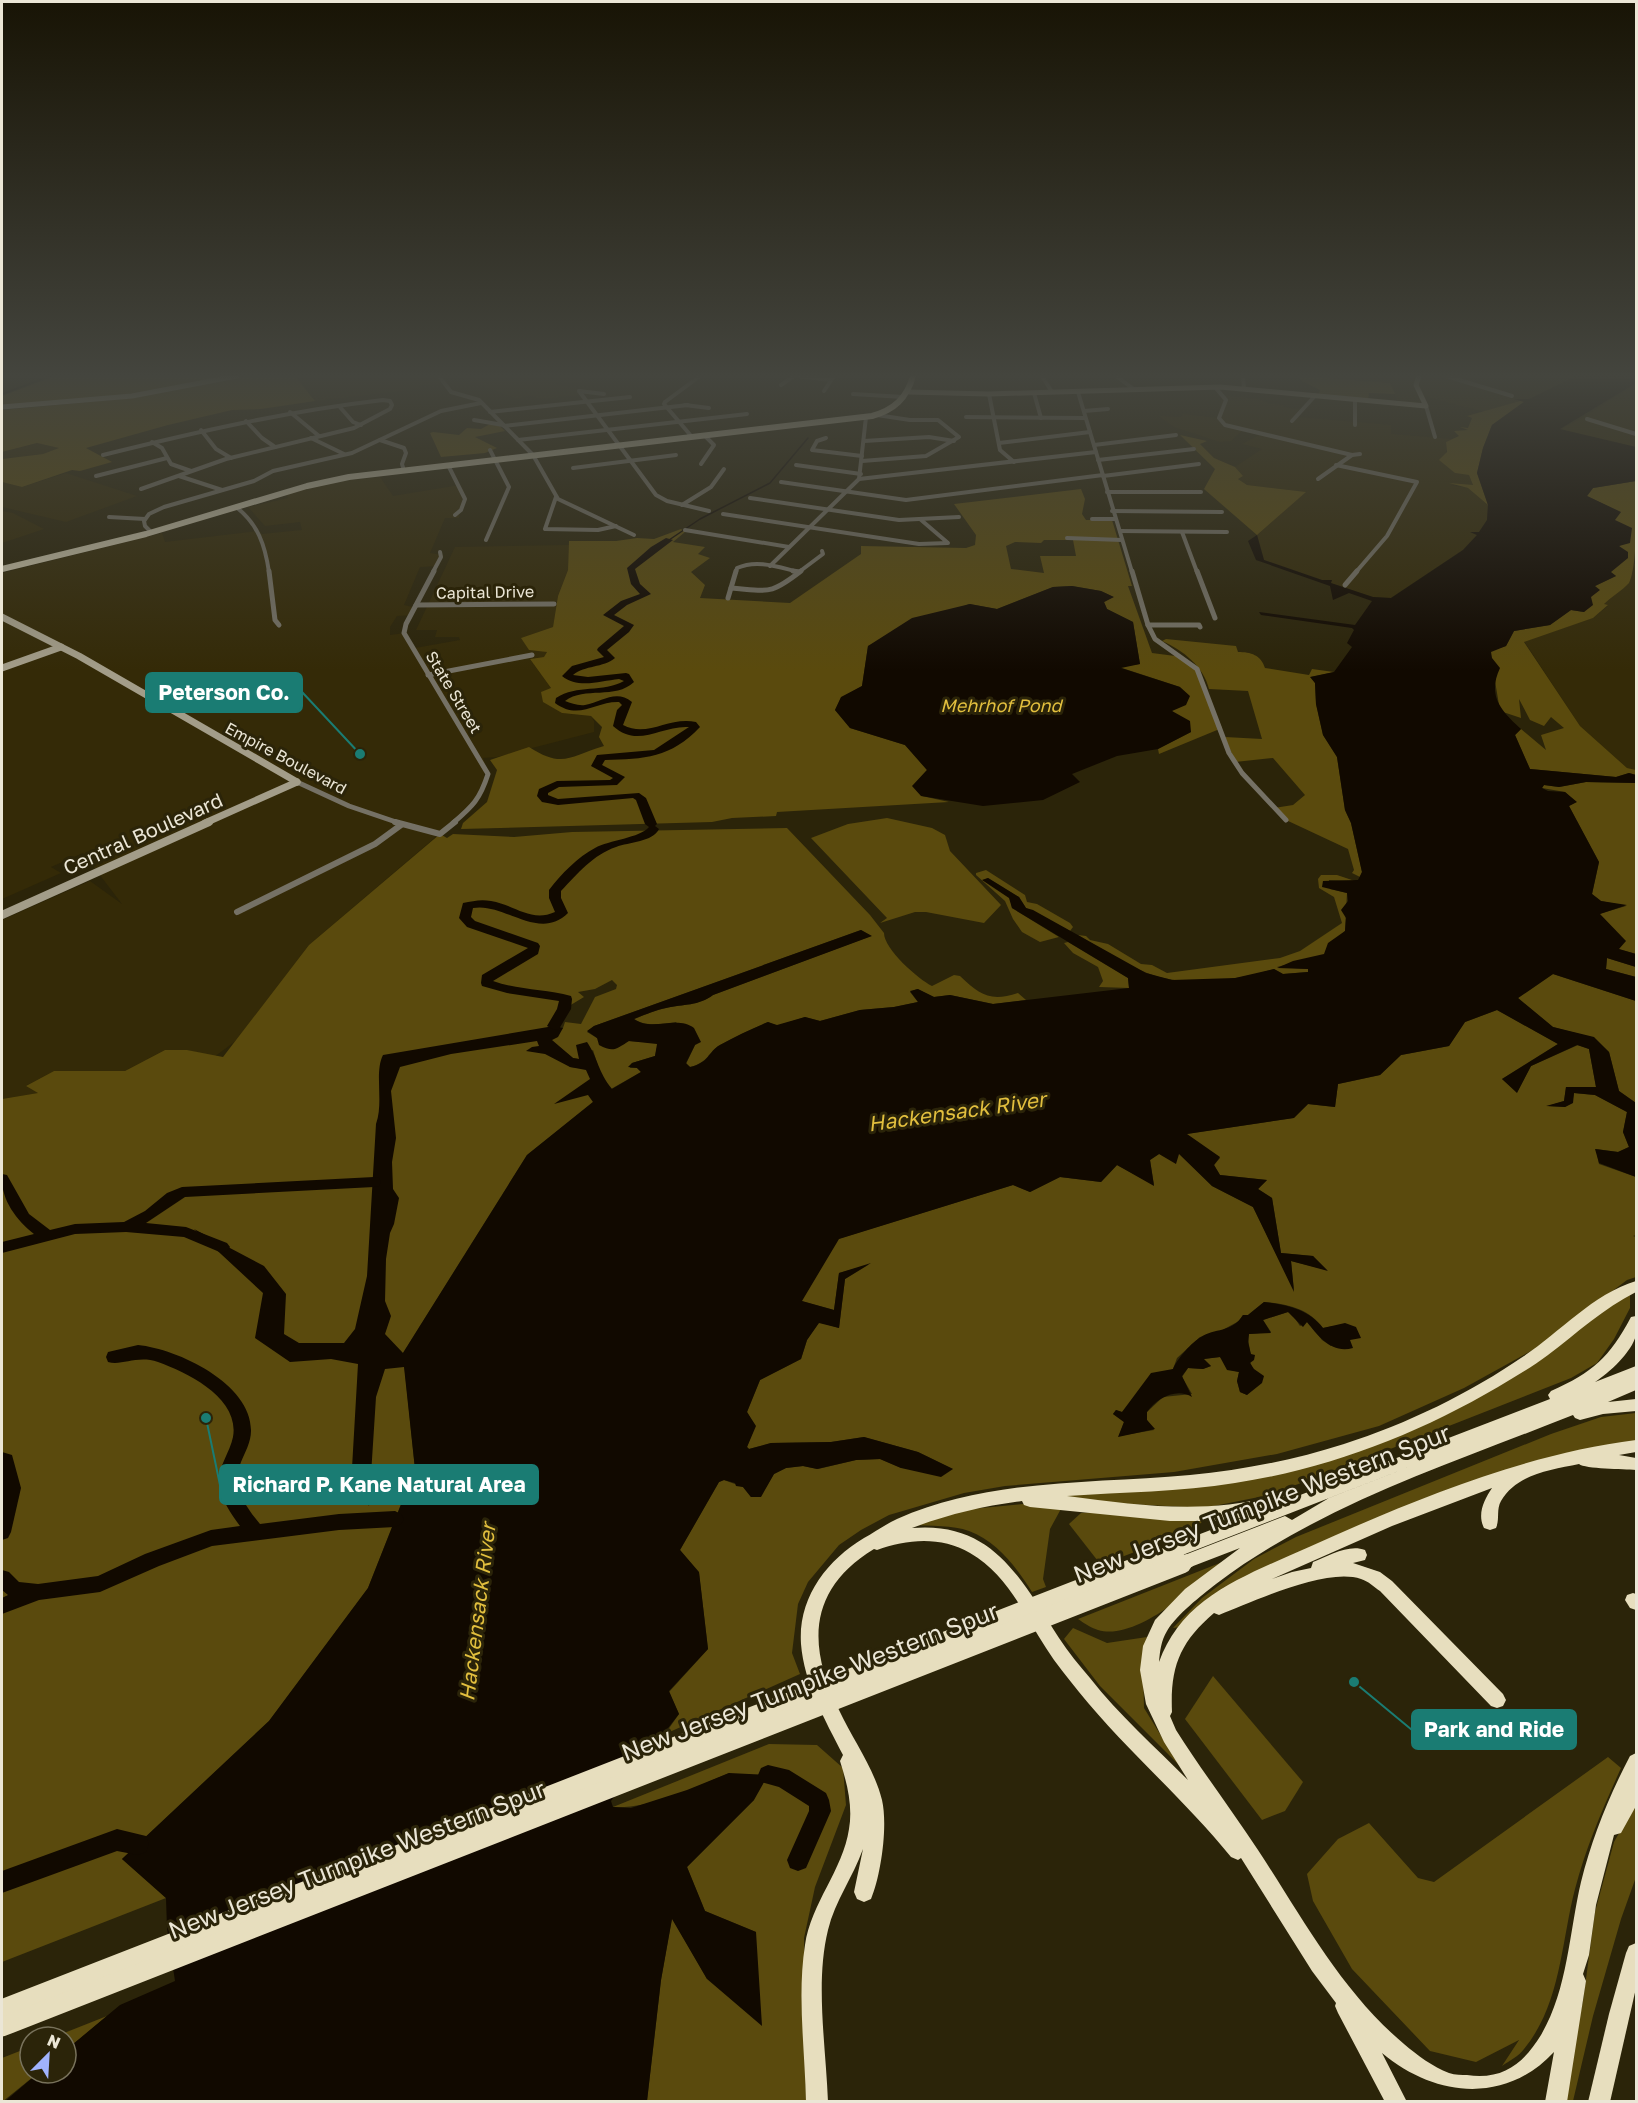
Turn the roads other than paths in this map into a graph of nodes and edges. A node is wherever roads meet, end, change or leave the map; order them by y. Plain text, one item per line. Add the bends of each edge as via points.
1 (103, 474) edge
2 (183, 474) edge
3 (267, 474) edge
4 (379, 474) edge
5 (453, 474) edge
6 (502, 474) edge
7 (545, 474) edge
8 (641, 474) edge
9 (720, 474) edge
10 (849, 474) edge
11 (931, 474) edge
12 (1118, 474) edge
13 (1323, 474) edge
14 (1379, 474) edge
15 (96, 476) dead end
16 (179, 476) junction
17 (860, 476) junction
18 (1103, 476) junction
19 (1318, 478) dead end
20 (781, 482) dead end
21 (141, 489) dead end
22 (222, 490) junction
23 (846, 491) junction
24 (1107, 492) junction
25 (1201, 492) dead end
26 (556, 497) junction
27 (750, 498) dead end
28 (682, 505) junction
29 (236, 507) junction
30 (828, 509) junction
31 (1112, 511) junction
32 (710, 512) dead end
33 (1222, 512) dead end
34 (723, 514) dead end
35 (455, 515) dead end
36 (109, 517) dead end
37 (959, 517) dead end
38 (145, 519) junction
39 (920, 519) junction
40 (1092, 519) dead end
41 (1115, 519) junction
42 (616, 526) junction
43 (809, 527) junction
44 (685, 530) dead end
45 (1120, 531) junction
46 (151, 532) junction
47 (1182, 532) junction
48 (1227, 532) dead end
49 (634, 535) dead end
50 (1067, 538) dead end
51 (486, 540) dead end
52 (1122, 540) junction
53 (789, 546) junction
54 (822, 551) dead end
55 (440, 552) dead end
56 (770, 566) junction
57 (2, 569) edge
58 (799, 572) junction
59 (1345, 585) dead end
60 (731, 588) junction
61 (728, 598) dead end
62 (554, 604) dead end
63 (416, 605) junction
64 (2, 617) edge
65 (1215, 618) dead end
66 (1148, 624) junction
67 (279, 625) dead end
68 (1200, 627) dead end
69 (62, 647) junction
70 (531, 655) dead end
71 (2, 668) edge
72 (428, 675) junction
73 (297, 782) junction
74 (1286, 820) dead end
75 (401, 825) junction
76 (440, 834) joint
77 (237, 912) dead end
78 (2, 915) edge
79 (1636, 1286) edge
80 (1636, 1321) edge
81 (1636, 1372) edge
82 (1636, 1384) edge
83 (1636, 1405) edge
84 (1511, 1421) junction
85 (1479, 1446) junction
86 (1636, 1446) edge
87 (1636, 1464) edge
88 (1539, 1468) junction
89 (1522, 1473) junction
90 (1370, 1475) junction
91 (1341, 1501) junction
92 (981, 1502) junction
93 (1490, 1523) dead end
94 (860, 1550) junction
95 (1184, 1555) junction
96 (1359, 1555) dead end
97 (1286, 1582) junction
98 (1206, 1611) junction
99 (1497, 1700) dead end
100 (837, 1726) junction
101 (1166, 1726) junction
102 (1636, 1762) edge
103 (1636, 1789) edge
104 (1604, 1846) junction
105 (864, 1892) dead end
106 (1274, 1895) junction
107 (1580, 1948) junction
108 (1636, 1953) edge
109 (1332, 1982) junction
110 (2, 2009) edge
111 (2, 2027) edge
112 (817, 2102) edge
113 (1397, 2102) edge
114 (1556, 2102) edge
115 (1599, 2102) edge

1 - 15 street
2 - 16 street
3 - 22 street
4 - 29 main road via 341,479
5 - 35 street via 465,499
6 - 51 street via 509,487
7 - 26 street
8 - 28 street via 656,495
9 - 28 street via 711,487
10 - 17 street
11 - 17 street
12 - 18 street
13 - 19 street
14 - 59 street via 1416,482 1387,536
16 - 21 street
16 - 22 street
17 - 23 street
18 - 23 street via 906,500
18 - 24 street
20 - 23 street
22 - 38 street via 159,509
23 - 30 street
24 - 25 street
24 - 31 street
26 - 42 street
26 - 42 street via 545,530
27 - 30 street
28 - 32 street
29 - 46 main road
29 - 67 street via 261,537
30 - 39 street via 899,520
30 - 43 street
31 - 33 street
31 - 41 street
34 - 43 street
36 - 38 street
37 - 39 street
38 - 46 street
39 - 43 street via 948,543 919,544
40 - 41 street
41 - 45 street
42 - 49 street
43 - 53 street
44 - 53 street
45 - 47 street
45 - 52 street
46 - 57 main road
47 - 48 street
47 - 65 street
50 - 52 street
52 - 66 street
53 - 56 street
54 - 58 street
55 - 63 street, State Street
56 - 58 street
56 - 60 street via 739,567
58 - 60 street via 774,590
60 - 61 street
62 - 63 street, Capital Drive
63 - 72 street, State Street via 404,633
64 - 69 street, Empire Boulevard
66 - 68 street
66 - 74 street via 1155,639 1197,669 1229,753 1242,773
69 - 71 street
69 - 73 street, Empire Boulevard
70 - 72 street
72 - 76 street, State Street via 488,774 475,805
73 - 75 street, Empire Boulevard via 328,799
73 - 78 street, Central Boulevard
75 - 76 street, Empire Boulevard
75 - 77 street via 375,844
79 - 92 highway via 1481,1390 1336,1452 1229,1478 1018,1495
80 - 84 highway via 1625,1346 1610,1364
81 - 84 highway, New Jersey Turnpike Western Spur
82 - 85 highway, New Jersey Turnpike Western Spur
83 - 85 highway via 1593,1410 1520,1438
84 - 90 highway, New Jersey Turnpike Western Spur
85 - 91 highway, New Jersey Turnpike Western Spur
86 - 88 highway
87 - 88 highway via 1601,1460
88 - 89 highway
89 - 93 highway via 1494,1498
89 - 98 highway via 1493,1480 1344,1539 1253,1581
90 - 92 highway via 1316,1488 1261,1508 1207,1515 1149,1514 1035,1500
90 - 95 highway, New Jersey Turnpike Western Spur
91 - 95 highway, New Jersey Turnpike Western Spur
91 - 101 highway via 1242,1556 1166,1618 1155,1638 1149,1670 1155,1704
92 - 94 highway via 909,1521
94 - 100 highway via 843,1561 826,1582 814,1605 810,1624 813,1666
94 - 106 highway via 900,1536 930,1534 966,1542 993,1559 1014,1580 1054,1645 1087,1688 1211,1818
95 - 110 highway, New Jersey Turnpike Western Spur, bridge
95 - 111 highway, New Jersey Turnpike Western Spur, bridge
96 - 97 highway via 1341,1558
97 - 98 highway
97 - 99 highway via 1338,1569 1371,1574
98 - 101 highway via 1182,1633 1166,1661 1162,1695
100 - 105 highway via 866,1782 874,1808 875,1830
100 - 112 highway via 854,1777 860,1821 852,1852 825,1906 815,1946
101 - 106 highway
102 - 104 highway via 1614,1808
103 - 104 highway
104 - 107 highway via 1592,1883
106 - 109 highway
107 - 109 highway via 1548,2042 1524,2071 1493,2087 1458,2086 1420,2070 1382,2040
107 - 114 highway
108 - 115 highway
109 - 113 highway

